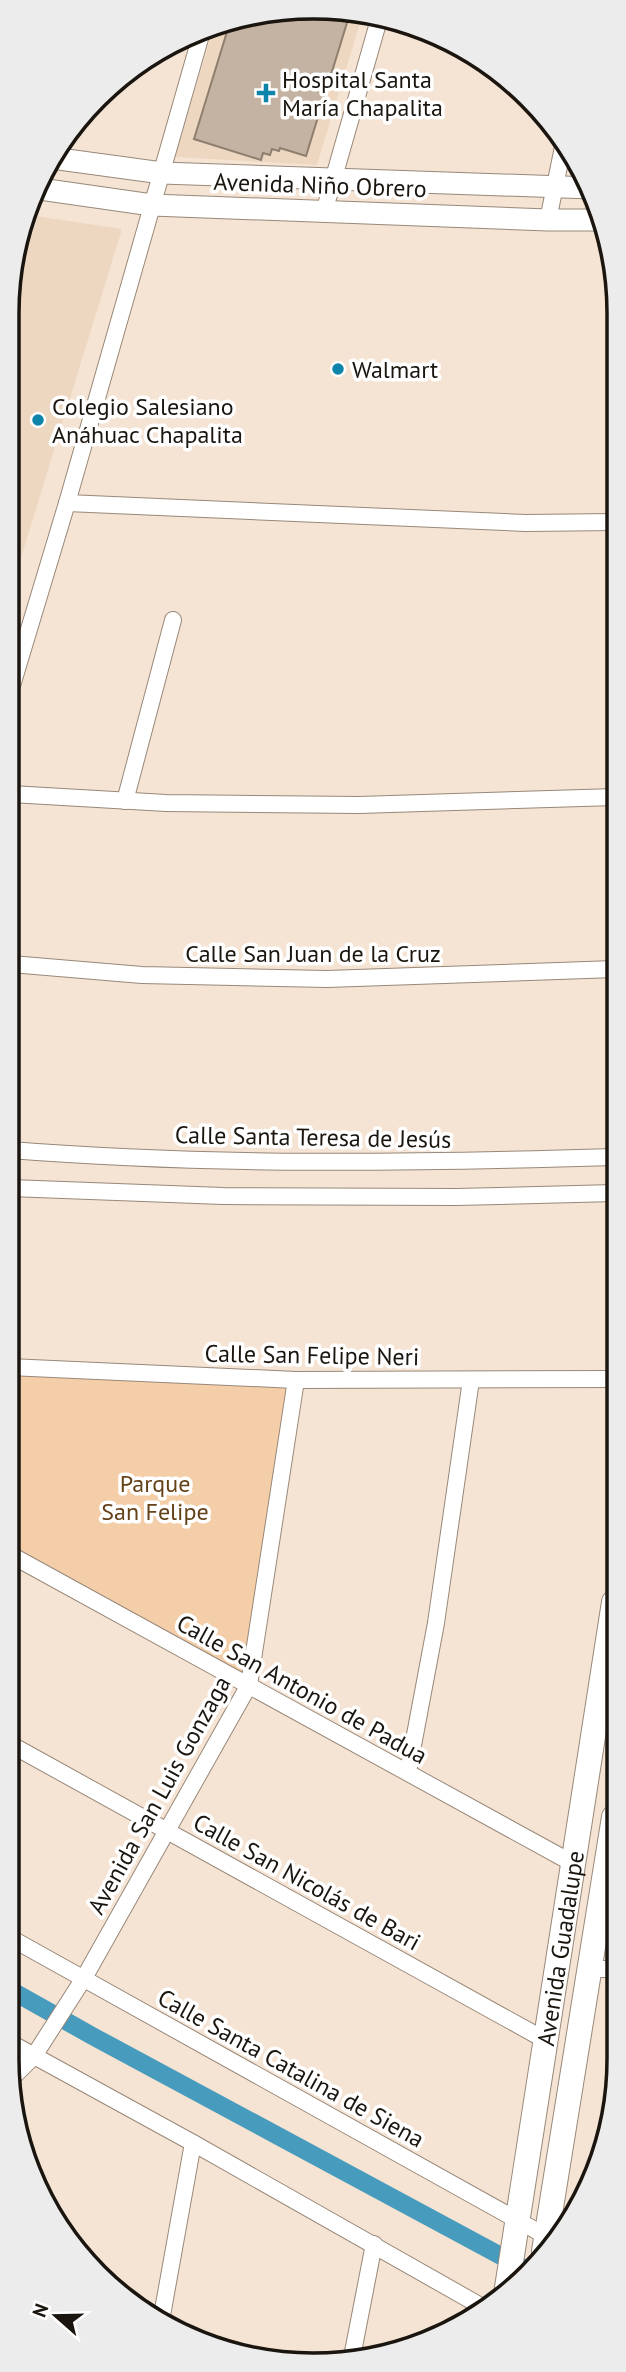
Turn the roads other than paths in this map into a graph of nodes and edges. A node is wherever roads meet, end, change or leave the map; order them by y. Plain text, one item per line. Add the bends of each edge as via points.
1 (377, 26) edge
2 (198, 43) edge
3 (561, 156) edge
4 (63, 160) edge
5 (162, 173) junction
6 (333, 180) junction
7 (554, 188) junction
8 (578, 188) edge
9 (47, 190) edge
10 (152, 205) junction
11 (324, 212) junction
12 (591, 219) edge
13 (548, 220) junction
14 (67, 503) junction
15 (607, 522) edge
16 (173, 620) dead end
17 (19, 662) edge
18 (19, 794) edge
19 (607, 797) edge
20 (125, 801) junction
21 (19, 965) edge
22 (607, 969) edge
23 (19, 1150) edge
24 (607, 1157) edge
25 (19, 1188) edge
26 (607, 1193) edge
27 (19, 1367) edge
28 (607, 1379) edge
29 (296, 1380) junction
30 (471, 1380) junction
31 (19, 1560) edge
32 (607, 1648) edge
33 (249, 1685) junction
34 (19, 1750) edge
35 (408, 1772) junction
36 (166, 1831) junction
37 (574, 1864) junction
38 (607, 1899) edge
39 (19, 1943) edge
40 (601, 1969) edge
41 (83, 1978) junction
42 (547, 2041) junction
43 (19, 2048) edge
44 (34, 2056) junction
45 (20, 2070) edge
46 (193, 2143) junction
47 (517, 2220) junction
48 (550, 2232) edge
49 (545, 2240) edge
50 (374, 2244) junction
51 (508, 2279) edge
52 (476, 2303) edge
53 (163, 2311) edge
54 (353, 2350) edge

1 - 6 street
2 - 5 street
3 - 7 street
4 - 5 main road, Avenida Niño Obrero
5 - 6 main road, Avenida Niño Obrero
5 - 10 street
6 - 7 main road, Avenida Niño Obrero
6 - 11 street
7 - 8 main road, Avenida Niño Obrero
7 - 13 street
9 - 10 main road, Avenida Niño Obrero
10 - 11 main road, Avenida Niño Obrero
10 - 14 street
11 - 13 main road, Avenida Niño Obrero
12 - 13 main road, Avenida Niño Obrero
14 - 15 street via 525,523
14 - 17 street
16 - 20 street
18 - 20 street
19 - 20 street via 359,805
21 - 22 street, Calle San Juan de la Cruz via 142,975 327,979
23 - 24 street, Calle Santa Teresa de Jesús via 225,1161
25 - 26 street via 236,1196
27 - 29 street, Calle San Felipe Neri
28 - 30 street, Calle San Felipe Neri
29 - 30 street, Calle San Felipe Neri
29 - 33 street, Avenida San Luis Gonzaga
30 - 35 street via 436,1623
31 - 33 street, Calle San Antonio de Padua
32 - 37 main road, Avenida Guadalupe
33 - 35 street, Calle San Antonio de Padua
33 - 36 street, Avenida San Luis Gonzaga
34 - 36 street, Calle San Nicolás de Bari
35 - 37 street, Calle San Antonio de Padua
36 - 41 street, Avenida San Luis Gonzaga
36 - 42 street, Calle San Nicolás de Bari
37 - 42 main road, Avenida Guadalupe
38 - 40 main road, Avenida Guadalupe
39 - 41 street, Calle Santa Catalina de Siena
40 - 48 main road, Avenida Guadalupe
41 - 44 street, Avenida San Luis Gonzaga
41 - 47 street, Calle Santa Catalina de Siena
42 - 47 main road, Avenida Guadalupe
43 - 44 street
44 - 45 street, Avenida San Luis Gonzaga
44 - 46 street
46 - 50 street
46 - 53 street
47 - 49 street, Calle Santa Catalina de Siena
47 - 51 main road, Avenida Guadalupe
50 - 52 street
50 - 54 street

